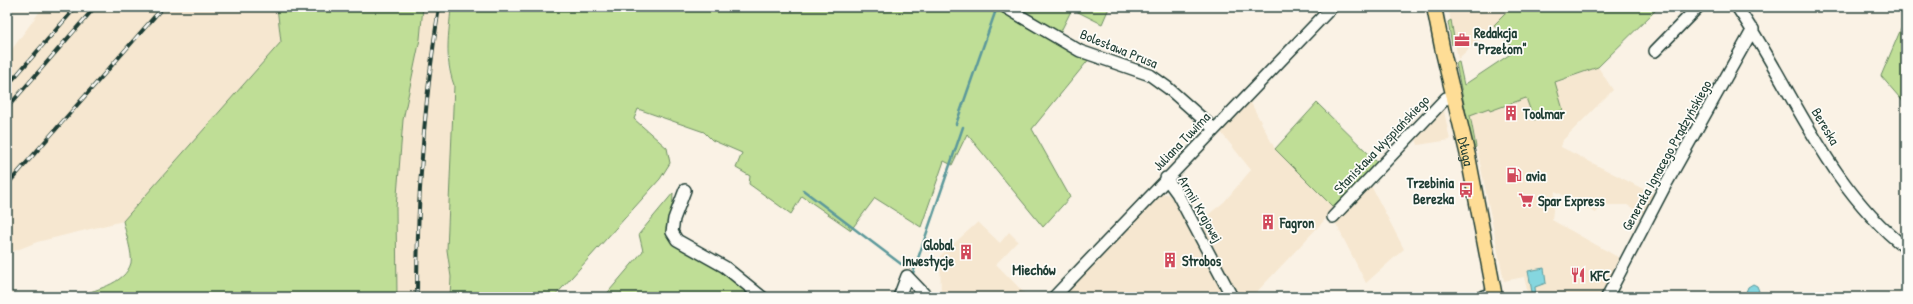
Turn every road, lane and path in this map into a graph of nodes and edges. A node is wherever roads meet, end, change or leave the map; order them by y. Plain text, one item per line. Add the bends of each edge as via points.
1 (1005, 7) edge
2 (1332, 7) edge
3 (1434, 7) edge
4 (1698, 7) edge
5 (1737, 7) edge
6 (1753, 29) junction
7 (1655, 51) dead end
8 (1454, 96) junction
9 (1213, 128) junction
10 (1166, 178) junction
11 (685, 190) dead end
12 (1333, 217) dead end
13 (1906, 248) edge
14 (1491, 296) edge
15 (762, 297) edge
16 (899, 297) edge
17 (927, 297) edge
18 (1054, 297) edge
19 (1232, 297) edge
20 (1607, 297) edge

1 - 9 street, Bolesława Prusa via 1080,51 1150,75
2 - 9 street, Juliana Tuwima
3 - 8 main road, Długa
4 - 7 street
5 - 6 street, Bereska
6 - 13 street, Bereska via 1850,192 1880,225
6 - 20 street, Generała Ignacego Prądzyńskiego via 1655,204
8 - 12 street, Stanisława Wyspiańskiego via 1446,98
8 - 14 main road, Długa via 1472,176
9 - 10 street, Juliana Tuwima
10 - 18 street, Juliana Tuwima
10 - 19 street, Armii Krajowej via 1177,193
11 - 15 street via 674,219 672,232 677,240 725,267
16 - 17 street via 907,276

